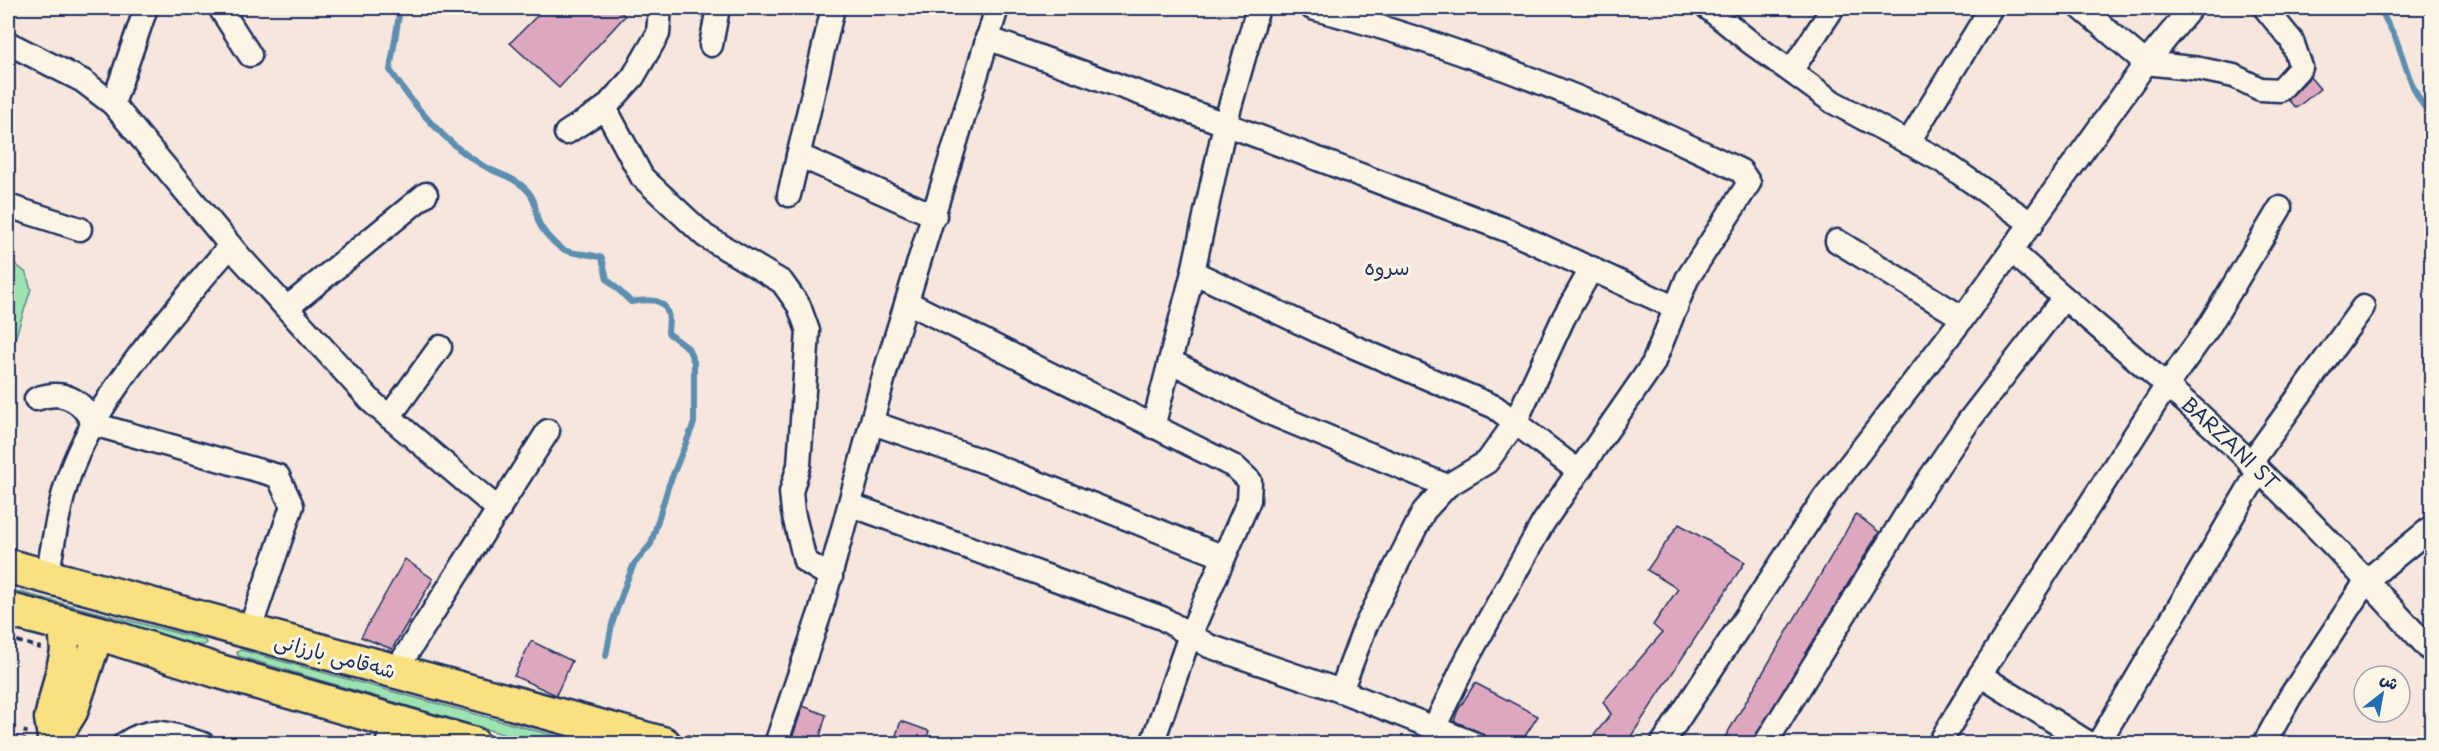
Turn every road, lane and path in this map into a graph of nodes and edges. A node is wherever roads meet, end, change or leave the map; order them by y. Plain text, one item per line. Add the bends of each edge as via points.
1 (146, 8) edge
2 (220, 8) edge
3 (660, 8) edge
4 (718, 8) edge
5 (833, 8) edge
6 (997, 8) edge
7 (1258, 8) edge
8 (1312, 8) edge
9 (1708, 8) edge
10 (1833, 8) edge
11 (1991, 8) edge
12 (2081, 8) edge
13 (2190, 8) edge
14 (2265, 8) edge
15 (987, 38) junction
16 (8, 43) edge
17 (711, 45) dead end
18 (250, 55) dead end
19 (2146, 63) junction
20 (1791, 71) junction
21 (113, 104) junction
22 (605, 108) junction
23 (1225, 124) junction
24 (566, 133) dead end
25 (1908, 143) junction
26 (798, 155) junction
27 (426, 194) dead end
28 (789, 195) dead end
29 (8, 206) edge
30 (2280, 208) dead end
31 (935, 216) junction
32 (2032, 224) junction
33 (81, 229) dead end
34 (1837, 241) dead end
35 (231, 246) junction
36 (2012, 251) junction
37 (1592, 268) junction
38 (1193, 272) junction
39 (2063, 299) junction
40 (907, 302) junction
41 (288, 307) junction
42 (1676, 308) junction
43 (2363, 308) dead end
44 (1963, 318) junction
45 (440, 347) dead end
46 (1172, 362) junction
47 (2167, 385) junction
48 (36, 399) dead end
49 (389, 417) junction
50 (873, 423) junction
51 (1515, 423) junction
52 (93, 424) junction
53 (1153, 427) junction
54 (548, 431) dead end
55 (2255, 467) junction
56 (1578, 471) junction
57 (1447, 486) junction
58 (851, 505) junction
59 (500, 510) junction
60 (2432, 527) edge
61 (1224, 557) junction
62 (8, 566) edge
63 (47, 577) junction
64 (831, 577) junction
65 (2367, 580) junction
66 (8, 610) edge
67 (63, 624) junction
68 (238, 629) junction
69 (99, 633) junction
70 (1190, 636) junction
71 (8, 638) edge
72 (2432, 652) edge
73 (41, 659) dead end
74 (218, 671) junction
75 (395, 672) junction
76 (1980, 675) junction
77 (1341, 691) junction
78 (28, 722) dead end
79 (1435, 726) junction
80 (391, 732) edge
81 (23, 744) edge
82 (53, 744) edge
83 (124, 744) edge
84 (203, 744) edge
85 (473, 744) edge
86 (664, 744) edge
87 (776, 744) edge
88 (1152, 744) edge
89 (1476, 744) edge
90 (1662, 744) edge
91 (1765, 744) edge
92 (1938, 744) edge
93 (2090, 744) edge
94 (2098, 744) edge
95 (2264, 744) edge

1 - 21 street
2 - 18 street
3 - 22 street via 658,34 633,78
4 - 17 street
5 - 26 street
6 - 15 street
7 - 23 street
8 - 42 street via 1392,28 1572,96 1741,171 1749,183 1687,279
9 - 20 street
10 - 20 street
11 - 25 street
12 - 19 street
13 - 19 street
14 - 19 street via 2292,41 2301,67 2280,90 2260,89 2234,76 2200,69
15 - 23 street
15 - 31 street
16 - 21 street via 83,81
19 - 32 street
20 - 25 street via 1833,102
21 - 35 street
22 - 24 street
22 - 64 street via 642,177 705,236 782,282 799,306 808,331 799,465 791,492 793,512 805,561
23 - 37 street via 1509,231
23 - 38 street
25 - 32 street via 1942,161
26 - 28 street
26 - 31 street
27 - 41 street
29 - 33 street
30 - 47 street via 2208,328
31 - 40 street
32 - 36 street
34 - 44 street
35 - 41 street
35 - 52 street via 179,306
36 - 39 street, BARZANI ST
36 - 44 street
37 - 42 street
37 - 51 street via 1564,317
38 - 46 street
38 - 51 street via 1324,334 1495,407
39 - 47 street, BARZANI ST
39 - 91 street via 1968,422
40 - 50 street
40 - 53 street
41 - 49 street
42 - 56 street via 1653,364
43 - 55 street
44 - 90 street via 1824,498
45 - 49 street
46 - 53 street
46 - 57 street via 1272,414
47 - 55 street, BARZANI ST
47 - 76 street
48 - 52 street via 54,395 71,398 81,404
49 - 59 street
50 - 58 street
50 - 61 street via 988,463
51 - 56 street
51 - 57 street via 1487,462
52 - 63 street via 72,467
52 - 68 street via 278,476 292,506
53 - 61 street via 1244,472 1250,481 1249,500
54 - 59 street
55 - 65 street, BARZANI ST
55 - 94 street
56 - 79 street via 1537,533 1468,657
57 - 77 street via 1424,511 1413,532 1365,627
58 - 64 street
58 - 70 street via 1162,618
59 - 75 street
60 - 65 street
61 - 70 street
62 - 63 highway, شەقامی بارزانی
63 - 68 highway, شەقامی بارزانی
64 - 87 street
65 - 72 street, BARZANI ST
65 - 95 street
66 - 67 highway
67 - 69 highway
67 - 82 main road via 65,652 48,717
68 - 74 highway
68 - 75 highway, شەقامی بارزانی
69 - 74 highway
69 - 82 main road via 73,712
70 - 77 street
70 - 88 street
71 - 73 path via 44,649
74 - 80 highway
75 - 86 highway, شەقامی بارزانی
76 - 92 street
76 - 93 street
77 - 79 street
78 - 81 path
79 - 89 street
80 - 85 highway
83 - 84 street via 139,733 158,731

